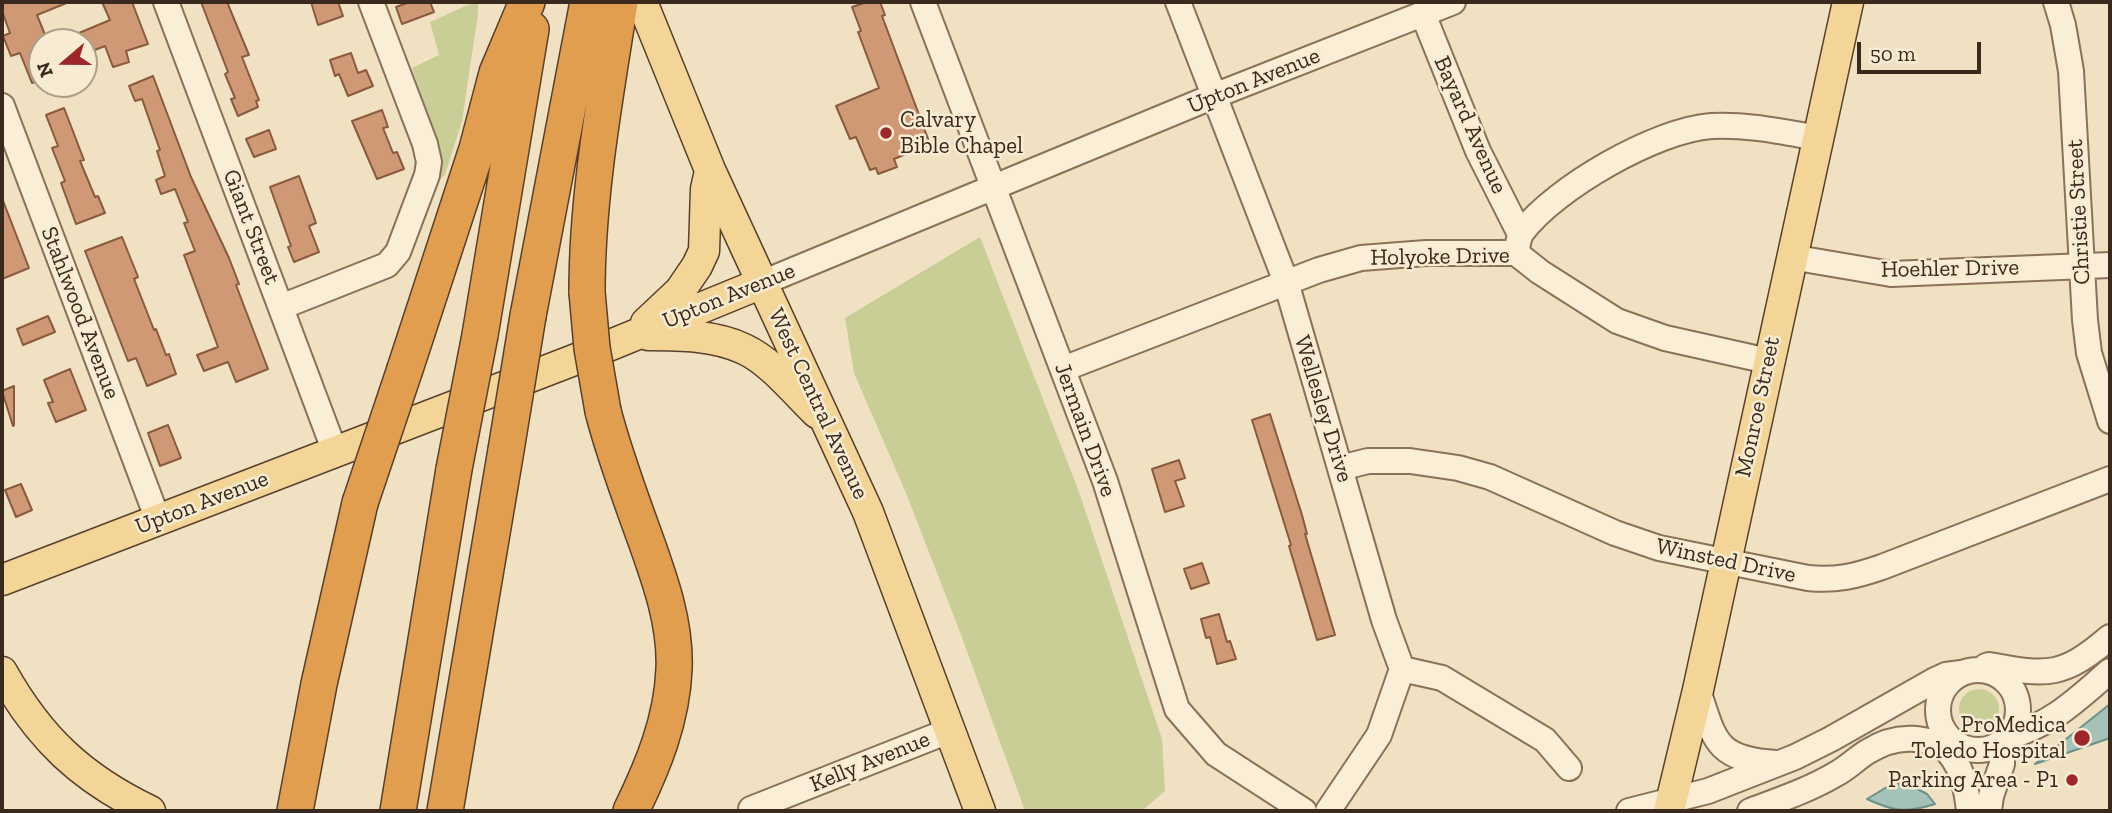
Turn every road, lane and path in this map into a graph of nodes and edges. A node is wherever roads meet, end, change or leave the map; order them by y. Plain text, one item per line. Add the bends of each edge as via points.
1 (166, 2) edge
2 (372, 2) edge
3 (527, 2) edge
4 (535, 2) edge
5 (620, 2) edge
6 (642, 2) edge
7 (923, 2) edge
8 (1178, 2) edge
9 (1453, 2) edge
10 (1848, 2) edge
11 (2056, 2) edge
12 (586, 14) edge
13 (1423, 14) junction
14 (1213, 96) junction
15 (2, 106) edge
16 (1818, 138) junction
17 (710, 170) junction
18 (993, 187) junction
19 (1518, 244) junction
20 (1791, 257) junction
21 (2110, 265) edge
22 (2081, 266) junction
23 (1286, 282) junction
24 (762, 283) junction
25 (281, 307) junction
26 (633, 335) junction
27 (1768, 361) junction
28 (1063, 369) junction
29 (2110, 421) edge
30 (828, 424) junction
31 (335, 452) junction
32 (1340, 468) junction
33 (2110, 480) edge
34 (158, 520) junction
35 (1724, 560) junction
36 (2, 580) edge
37 (2110, 637) edge
38 (1402, 669) junction
39 (2110, 670) edge
40 (1970, 671) junction
41 (2, 672) edge
42 (1698, 690) junction
43 (951, 730) junction
44 (2005, 740) junction
45 (1941, 744) junction
46 (1971, 750) junction
47 (1780, 763) junction
48 (1569, 768) dead end
49 (1670, 806) edge
50 (751, 809) dead end
51 (150, 811) edge
52 (295, 811) edge
53 (398, 811) edge
54 (445, 811) edge
55 (631, 811) edge
56 (980, 811) edge
57 (1304, 811) edge
58 (1328, 811) edge
59 (1629, 811) edge
60 (1750, 811) edge
61 (1969, 811) edge
62 (1989, 811) edge

1 - 25 street, Giant Street
2 - 25 street via 425,144 427,174 398,252 387,265
3 - 52 highway, bridge via 498,73 360,503 318,684
4 - 53 highway, bridge
5 - 55 highway, bridge via 591,206 587,292 603,411 669,611 674,666 664,730
6 - 17 main road, West Central Avenue
7 - 18 street, Jermain Drive
8 - 14 street, Wellesley Drive
9 - 13 street, Upton Avenue
10 - 16 main road, Monroe Street
11 - 22 street, Christie Street via 2071,71
12 - 54 highway, bridge via 528,316
13 - 14 street, Upton Avenue
13 - 19 street, Bayard Avenue
14 - 18 street, Upton Avenue
14 - 23 street, Wellesley Drive
15 - 34 street, Stahlwood Avenue
16 - 19 street via 1751,127 1682,131 1612,161 1541,212
16 - 20 main road, Monroe Street
17 - 24 main road, West Central Avenue
17 - 26 main road via 704,251 680,291
18 - 24 street, Upton Avenue
18 - 28 street, Jermain Drive
19 - 23 street, Holyoke Drive via 1361,258
19 - 27 street, Holyoke Drive via 1539,272 1617,321 1665,338
20 - 22 street, Hoehler Drive via 1891,274
20 - 27 main road, Monroe Street
21 - 22 street, Hoehler Drive
22 - 29 street, Christie Street via 2089,353
23 - 28 street, Holyoke Drive
23 - 32 street, Wellesley Drive
24 - 26 main road, Upton Avenue
24 - 30 main road, West Central Avenue
25 - 31 street, Giant Street
26 - 30 main road via 682,335 743,348 763,361
26 - 31 main road, Upton Avenue
27 - 35 main road, Monroe Street
28 - 57 street, Jermain Drive via 1177,709 1216,754
30 - 43 main road, West Central Avenue via 868,512
31 - 34 main road, Upton Avenue
32 - 35 street, Winsted Drive via 1368,461 1410,461 1458,468 1490,477 1615,533 1659,548
32 - 38 street, Wellesley Drive
33 - 35 street, Winsted Drive via 1848,578 1808,578
34 - 36 main road, Upton Avenue
35 - 42 main road, Monroe Street
37 - 40 street via 2063,668 2039,671 1989,664
38 - 48 street via 1442,678 1545,740
38 - 58 street via 1379,735
39 - 44 street via 2060,714
40 - 44 street via 2001,677 2015,694 2018,717
40 - 46 street via 1944,688 1938,711 1950,739
40 - 47 street via 1946,675
41 - 51 main road via 48,739 107,789
42 - 47 street via 1722,748 1753,761
42 - 49 main road, Monroe Street
43 - 50 street, Kelly Avenue
43 - 56 main road, West Central Avenue
44 - 46 street via 1987,749
44 - 62 street
45 - 46 street via 1963,752
45 - 60 street via 1916,738 1890,741 1824,781
45 - 61 street via 1963,773
47 - 49 street
49 - 59 street

